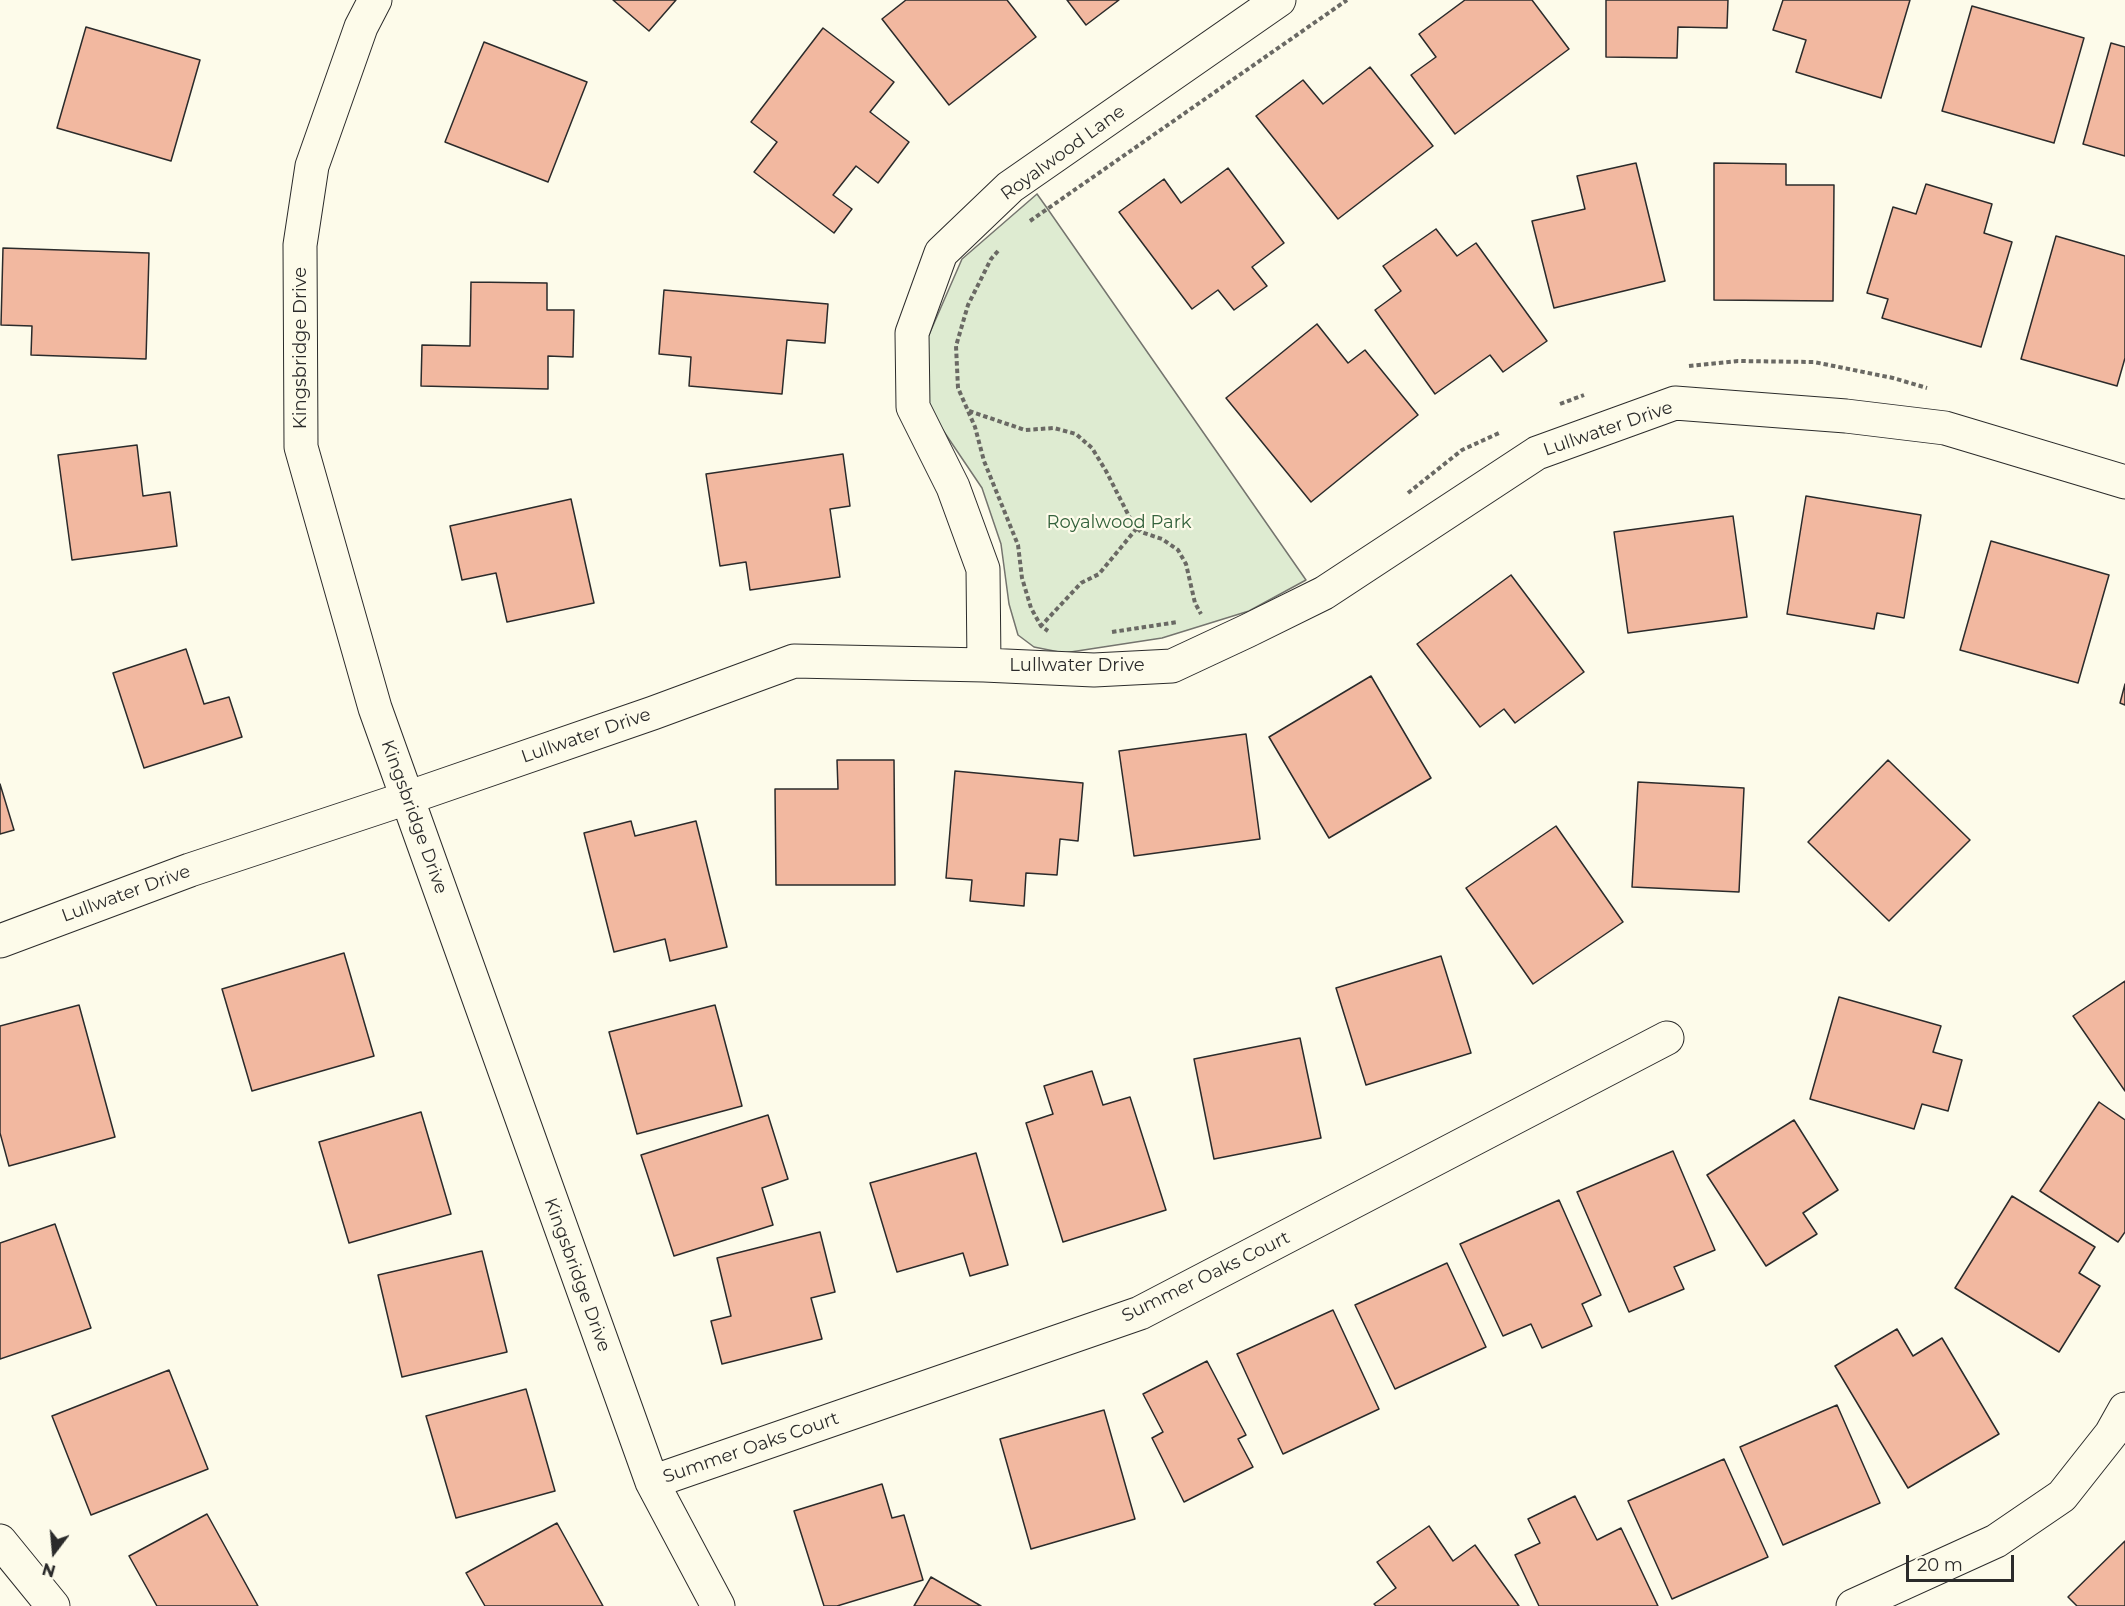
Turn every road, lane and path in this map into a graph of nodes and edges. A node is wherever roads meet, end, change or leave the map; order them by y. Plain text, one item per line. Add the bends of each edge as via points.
1 (375, 0) edge
2 (1280, 0) edge
3 (1347, 0) edge
4 (1024, 225) dead end
5 (1004, 244) dead end
6 (968, 411) junction
7 (2125, 482) edge
8 (1137, 528) junction
9 (1211, 614) dead end
10 (1180, 621) dead end
11 (1041, 626) junction
12 (1106, 633) dead end
13 (1054, 637) dead end
14 (994, 665) junction
15 (407, 798) junction
16 (0, 941) edge
17 (1667, 1038) dead end
18 (2125, 1409) edge
19 (652, 1482) junction
20 (0, 1540) edge
21 (53, 1606) edge
22 (718, 1606) edge
23 (1853, 1606) edge

1 - 15 street, Kingsbridge Drive via 361,27 312,166 300,245 301,447 375,708
2 - 14 street, Royalwood Lane via 1010,188 941,253 912,333 913,407 953,487 983,570
3 - 4 path
5 - 6 path via 991,259 968,304 956,346 958,388
6 - 8 path via 1025,430 1054,428 1076,434 1092,448
6 - 11 path via 1018,545 1022,578
7 - 14 street, Lullwater Drive via 1945,428 1675,403 1537,453 1324,592 1172,666 1094,670
8 - 9 path via 1178,550 1202,617
8 - 11 path via 1099,574 1081,583
10 - 12 path
11 - 13 path
11 - 14 path
14 - 15 street, Lullwater Drive via 794,661
15 - 16 street, Lullwater Drive via 190,870
15 - 19 street, Kingsbridge Drive
17 - 19 street, Summer Oaks Court via 1140,1313
18 - 23 street via 2062,1496 1996,1541
19 - 22 street, Kingsbridge Drive
20 - 21 street

